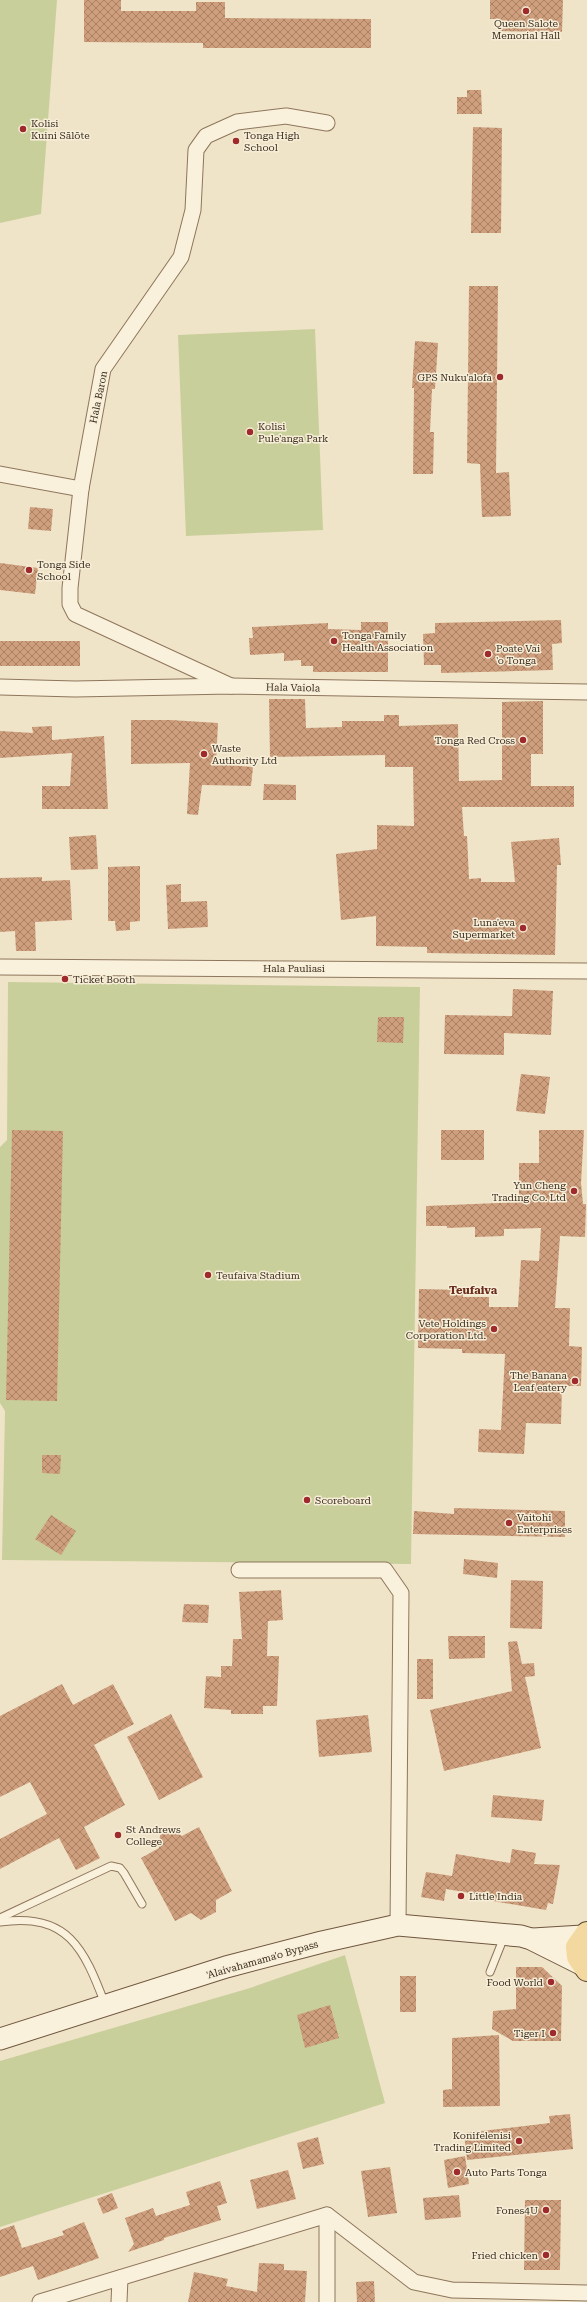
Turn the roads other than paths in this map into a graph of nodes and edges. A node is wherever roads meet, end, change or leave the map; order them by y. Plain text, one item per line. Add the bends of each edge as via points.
1 (327, 123) dead end
2 (0, 474) edge
3 (81, 489) junction
4 (231, 686) junction
5 (0, 687) edge
6 (587, 692) edge
7 (0, 967) edge
8 (587, 971) edge
9 (239, 1570) dead end
10 (142, 1904) dead end
11 (0, 1918) edge
12 (0, 1922) edge
13 (398, 1925) junction
14 (505, 1934) junction
15 (585, 1935) edge
16 (531, 1939) junction
17 (584, 1967) edge
18 (490, 1972) dead end
19 (106, 2006) junction
20 (0, 2039) edge
21 (327, 2215) junction
22 (120, 2278) junction
23 (587, 2293) edge
24 (40, 2302) edge
25 (119, 2302) edge
26 (327, 2302) edge

1 - 3 street, Hala Baron via 286,116 237,122 206,136 196,150 193,210 181,257 103,369
2 - 3 street
3 - 4 street, Hala Baron via 70,588 70,604 75,614
4 - 5 street, Hala Vaiola via 75,689
4 - 6 street, Hala Vaiola
7 - 8 street, Hala Pauliasi
9 - 13 street via 385,1570 401,1593
10 - 11 lane via 120,1868 111,1866
12 - 19 lane via 34,1920 59,1927 80,1950 92,1969
13 - 14 main road, 'Alaivahamama'o Bypass
13 - 19 main road, 'Alaivahamama'o Bypass via 226,1967
14 - 16 main road, 'Alaivahamama'o Bypass
14 - 18 lane
15 - 16 main road, 'Alaivahamama'o Bypass
15 - 17 main road via 577,1947
16 - 17 main road, 'Alaivahamama'o Bypass
19 - 20 main road, 'Alaivahamama'o Bypass
21 - 22 street
21 - 23 street via 414,2282 452,2290
21 - 26 street
22 - 24 street
22 - 25 street

